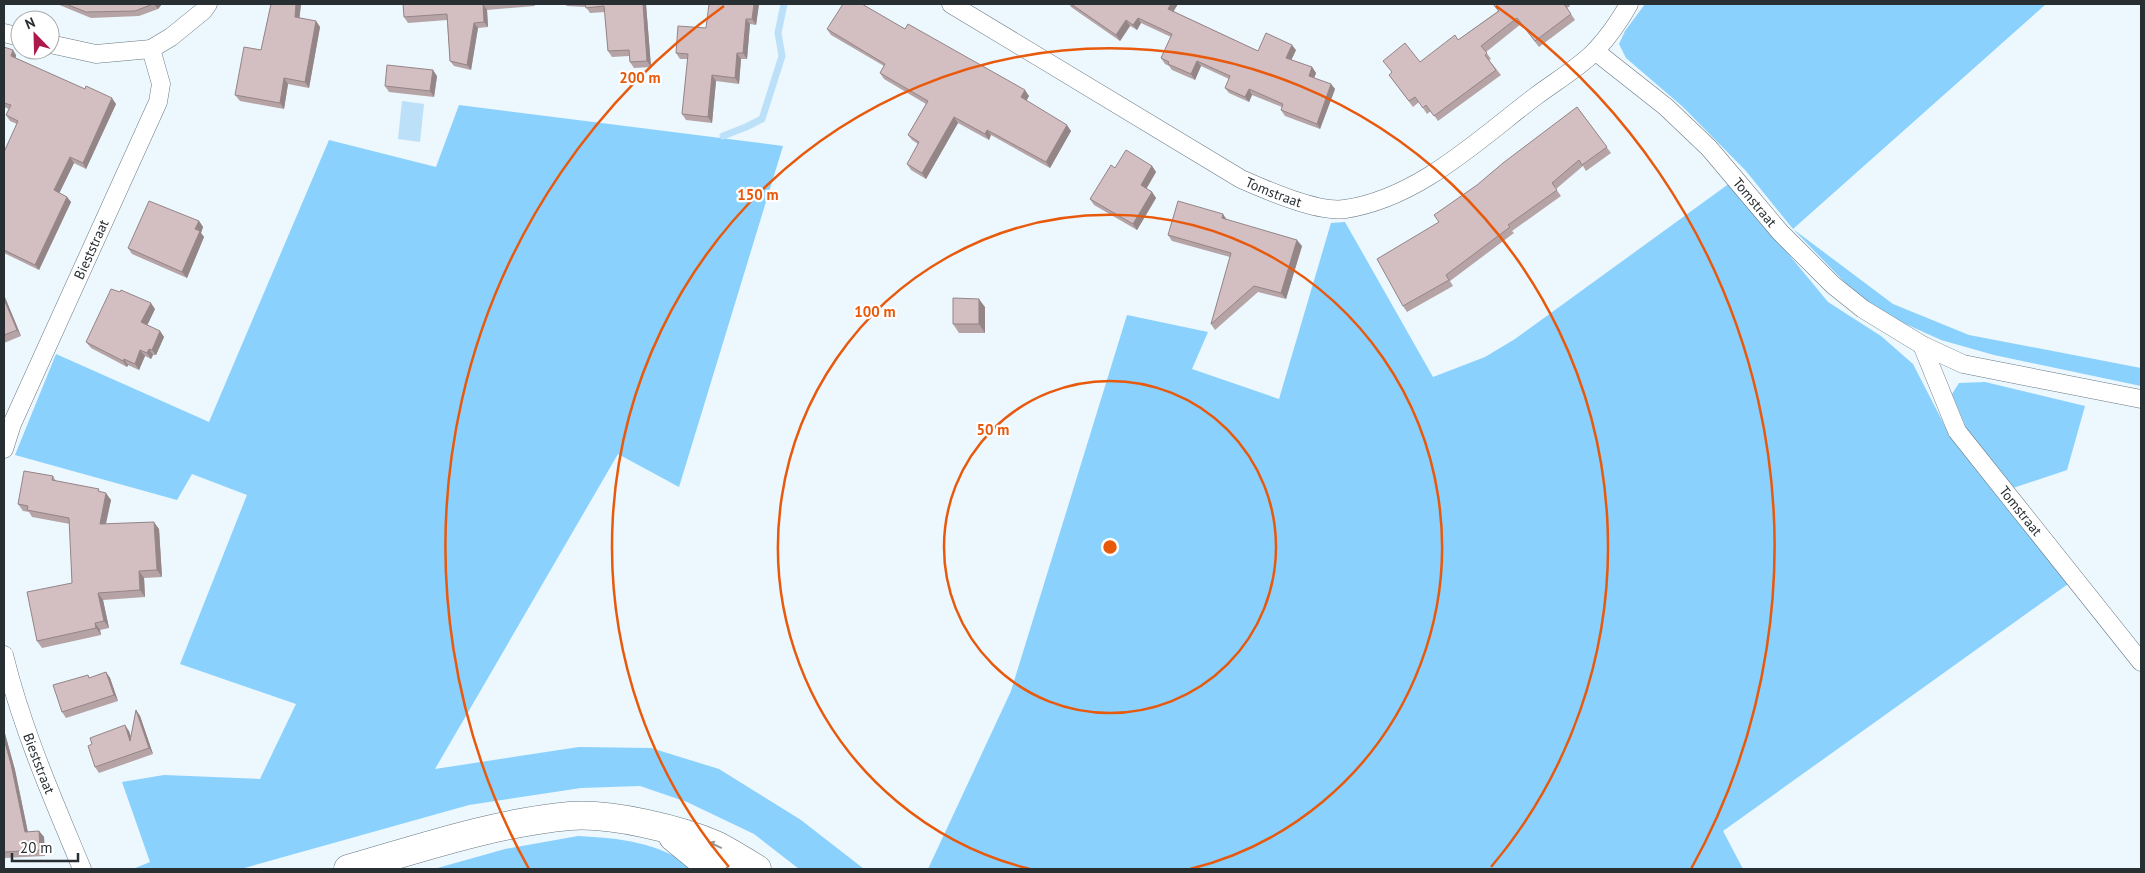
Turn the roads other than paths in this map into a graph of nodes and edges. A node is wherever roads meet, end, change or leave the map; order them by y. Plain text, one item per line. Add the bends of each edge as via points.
1 (208, 4) edge
2 (951, 4) edge
3 (1629, 4) edge
4 (60, 46) edge
5 (152, 49) junction
6 (1595, 51) junction
7 (1922, 345) junction
8 (2141, 399) edge
9 (4, 449) edge
10 (4, 655) edge
11 (2141, 662) edge
12 (662, 829) junction
13 (82, 869) edge
14 (348, 869) edge
15 (712, 869) edge
16 (757, 869) edge

1 - 5 street via 171,37
2 - 6 street, Tomstraat via 1240,179 1278,196 1343,210 1406,191
3 - 6 street, Tomstraat
4 - 5 street via 96,54
5 - 9 street, Bieststraat via 161,84 158,102 12,424
6 - 7 street, Tomstraat via 1666,107 1709,148 1780,232 1833,285 1863,310
7 - 8 street, Tomstraat via 1963,364
7 - 11 street, Tomstraat via 1957,432
10 - 13 street, Bieststraat via 17,704
12 - 14 highway via 601,816 570,816 503,826
12 - 15 highway
16 -> 12 highway via 718,846

